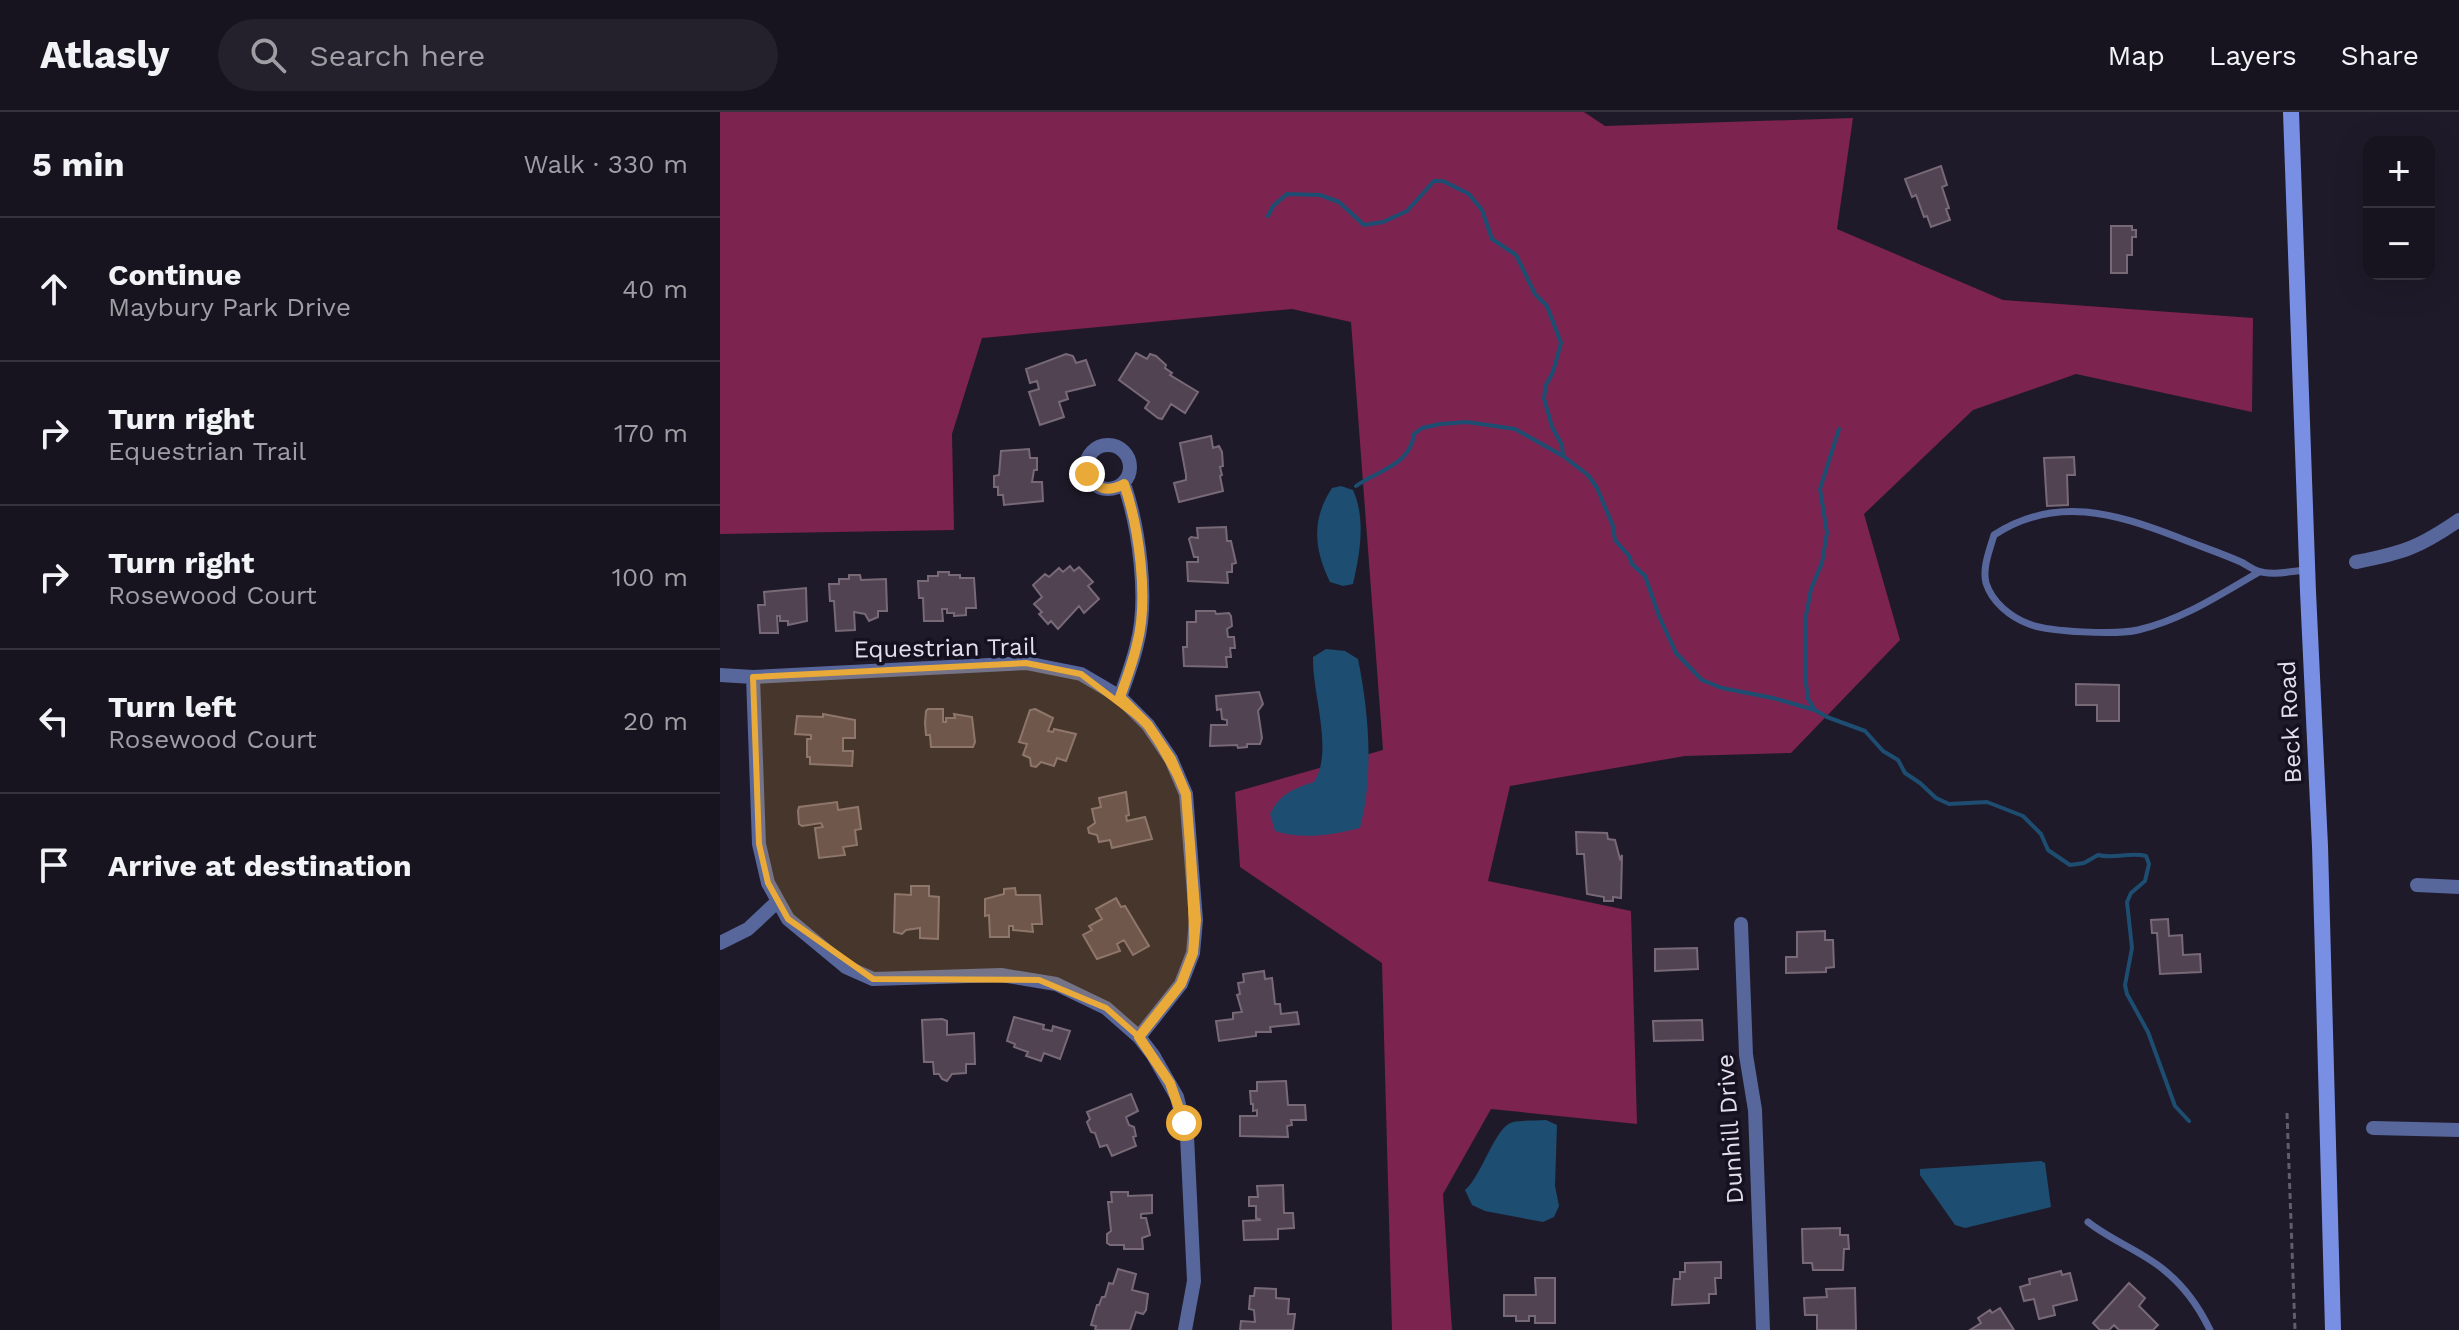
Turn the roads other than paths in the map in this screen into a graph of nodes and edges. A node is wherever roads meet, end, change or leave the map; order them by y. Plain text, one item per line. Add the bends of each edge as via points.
1 (2291, 112) edge
2 (1124, 484) dead end
3 (2459, 520) edge
4 (2356, 562) dead end
5 (2307, 570) junction
6 (2259, 572) junction
7 (720, 675) edge
8 (753, 677) junction
9 (1120, 697) junction
10 (2417, 885) dead end
11 (2459, 887) edge
12 (778, 901) junction
13 (1741, 924) dead end
14 (720, 943) edge
15 (1139, 1037) junction
16 (2373, 1128) dead end
17 (2459, 1130) edge
18 (2088, 1222) dead end
19 (1185, 1330) edge
20 (1763, 1330) edge
21 (2210, 1330) edge
22 (2333, 1330) edge

1 - 5 main road, Beck Road
2 - 9 street via 1138,535 1142,616
3 - 4 street via 2424,544
5 - 6 lane
5 - 22 main road, Beck Road
6 - 6 lane via 2131,519 2067,510 2011,524 1994,535 1985,581 1995,601 2031,625 2134,631 2187,612
7 - 8 street, Equestrian Trail
8 - 9 street, Equestrian Trail via 1026,663 1081,674
8 - 12 street via 759,844
9 - 15 street, Equestrian Trail via 1148,725 1186,794 1196,920 1193,953 1181,984
10 - 11 street
12 - 14 street via 748,929
12 - 15 street via 788,919 846,967 873,979 1001,975 1039,980 1106,1008
13 - 20 street, Dunhill Drive via 1746,1055 1756,1125
15 - 19 street via 1177,1097 1187,1136 1194,1281
16 - 17 street
18 - 21 lane via 2163,1269 2199,1307

